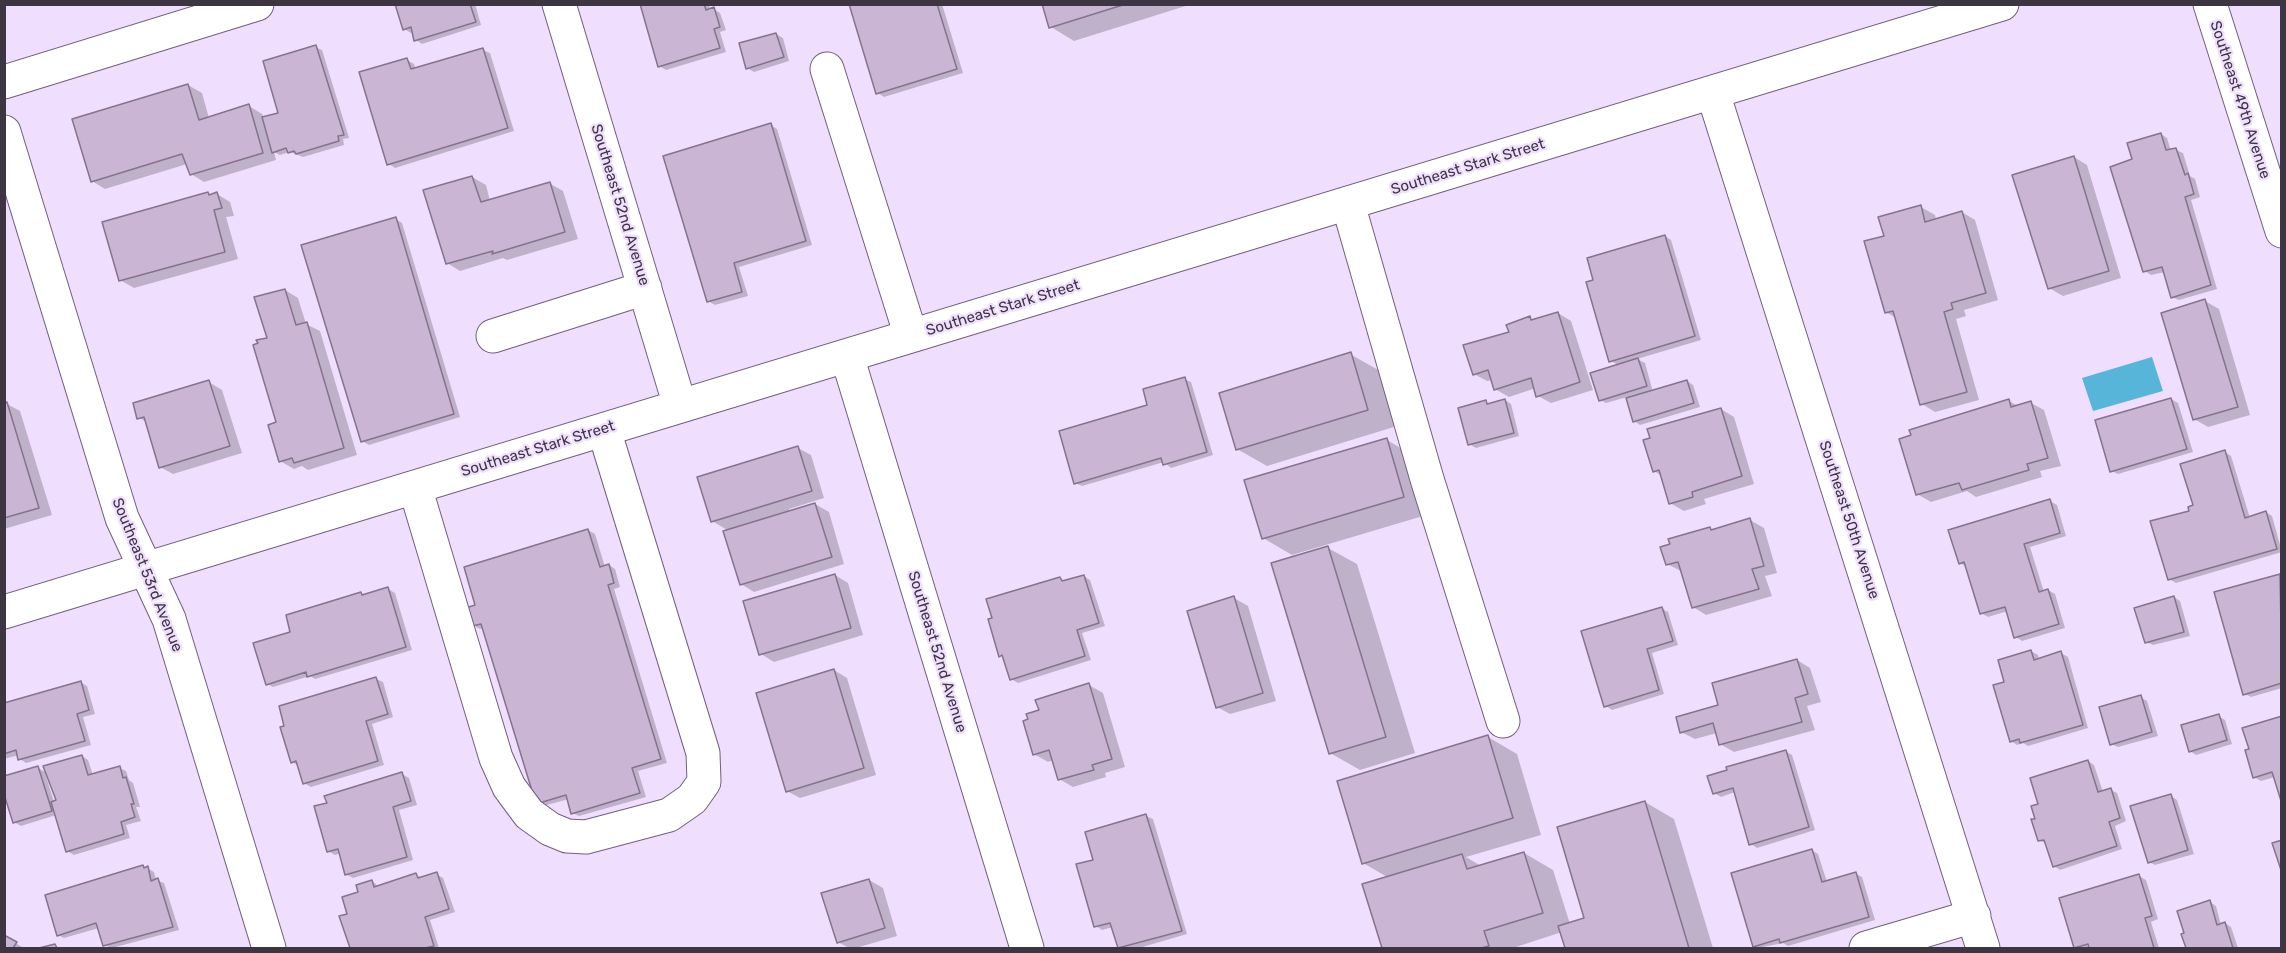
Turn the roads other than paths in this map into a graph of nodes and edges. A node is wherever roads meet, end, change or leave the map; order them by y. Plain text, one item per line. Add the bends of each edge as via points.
1 (257, 4) edge
2 (559, 4) edge
3 (2002, 4) edge
4 (2210, 4) edge
5 (1968, 9) edge
6 (827, 69) dead end
7 (4, 82) edge
8 (1713, 93) junction
9 (4, 132) edge
10 (1348, 204) junction
11 (2282, 231) edge
12 (645, 288) junction
13 (493, 336) dead end
14 (911, 336) junction
15 (848, 356) junction
16 (680, 406) junction
17 (604, 430) junction
18 (415, 487) junction
19 (146, 569) junction
20 (4, 612) edge
21 (1503, 721) dead end
22 (1974, 916) junction
23 (269, 948) edge
24 (1027, 948) edge
25 (1866, 948) edge
26 (1983, 948) edge

1 - 7 street
2 - 12 street, Southeast 52nd Avenue
3 - 5 street, Southeast Stark Street
4 - 11 street, Southeast 49th Avenue
5 - 8 street, Southeast Stark Street
6 - 14 street
8 - 10 street, Southeast Stark Street
8 - 22 street, Southeast 50th Avenue
9 - 19 street, Southeast 53rd Avenue via 122,518
10 - 14 street, Southeast Stark Street
10 - 21 street via 1427,479
12 - 13 street
12 - 16 street, Southeast 52nd Avenue
14 - 15 street, Southeast Stark Street
15 - 16 street, Southeast Stark Street
15 - 24 street, Southeast 52nd Avenue
16 - 17 street, Southeast Stark Street
17 - 18 street, Southeast Stark Street
17 - 18 street via 703,753 704,782 693,799 669,815 586,837 567,836 529,814 515,796 496,758
18 - 19 street, Southeast Stark Street
19 - 20 street, Southeast Stark Street
19 - 23 street, Southeast 53rd Avenue via 168,619
22 - 25 street
22 - 26 street, Southeast 50th Avenue

